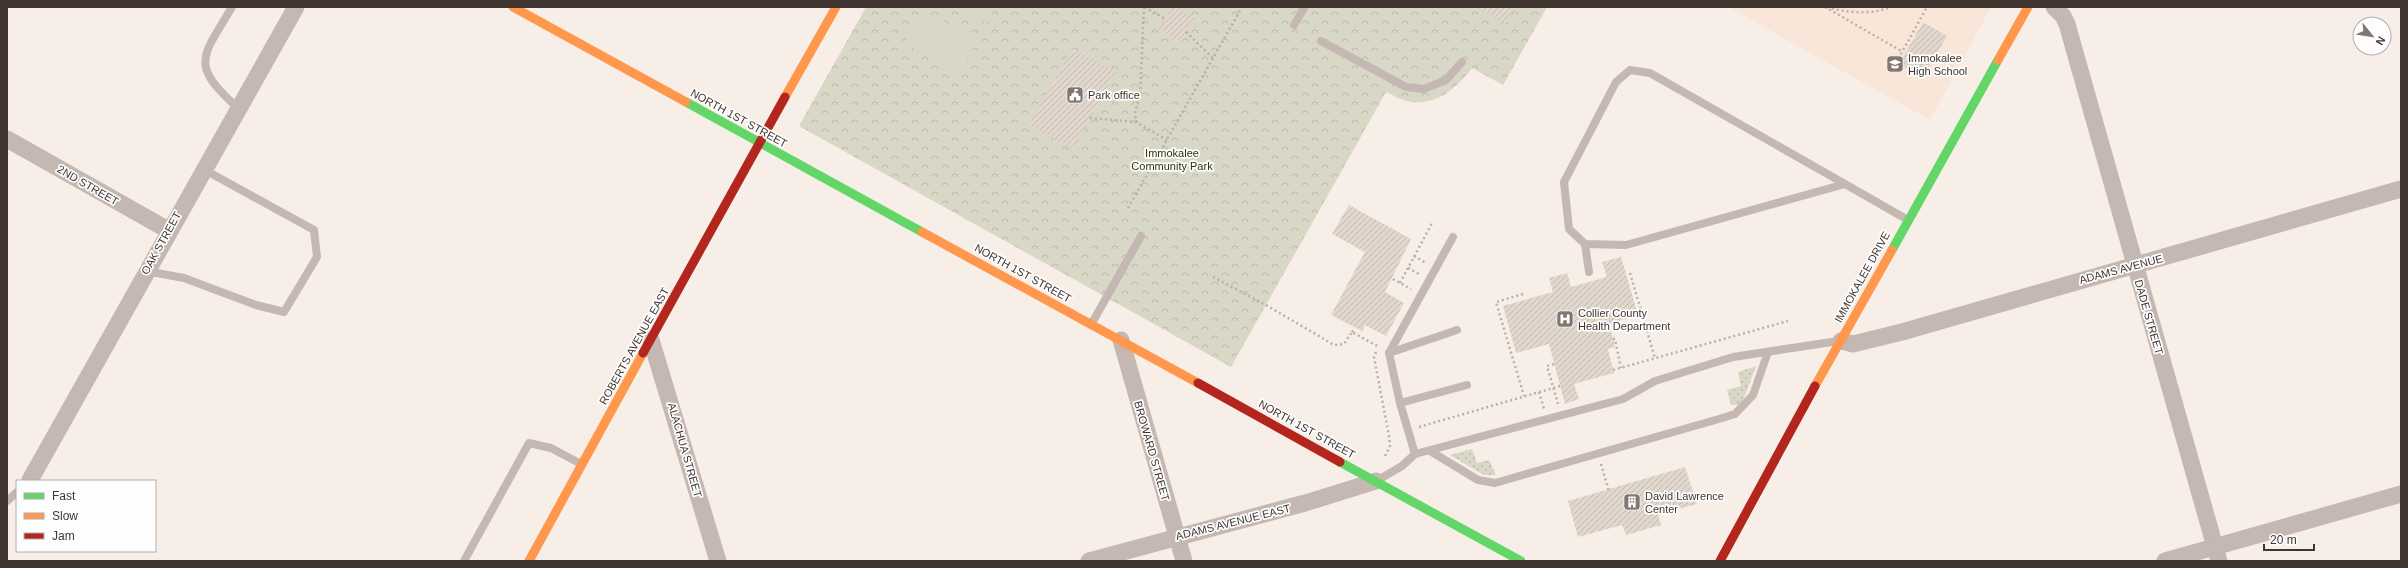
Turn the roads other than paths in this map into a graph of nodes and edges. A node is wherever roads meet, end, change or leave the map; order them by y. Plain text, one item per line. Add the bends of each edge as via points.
1 (232, 7) edge
2 (296, 7) edge
3 (513, 7) edge
4 (836, 7) edge
5 (1302, 7) edge
6 (2028, 7) edge
7 (2054, 7) edge
8 (1294, 25) dead end
9 (1321, 41) dead end
10 (1462, 62) dead end
11 (238, 108) junction
12 (7, 139) edge
13 (759, 143) junction
14 (204, 168) junction
15 (1845, 184) junction
16 (2401, 189) edge
17 (1908, 220) junction
18 (168, 230) junction
19 (1141, 236) dead end
20 (1453, 237) dead end
21 (1585, 244) junction
22 (2134, 265) junction
23 (146, 271) junction
24 (1589, 272) dead end
25 (1092, 324) junction
26 (1457, 330) dead end
27 (651, 340) junction
28 (1121, 340) junction
29 (1841, 341) junction
30 (1768, 352) junction
31 (1389, 353) junction
32 (1467, 385) dead end
33 (1400, 403) junction
34 (1430, 451) junction
35 (1415, 454) junction
36 (583, 464) junction
37 (29, 480) edge
38 (1376, 481) junction
39 (16, 493) edge
40 (2401, 494) edge
41 (7, 501) edge
42 (1177, 536) junction
43 (2217, 554) edge
44 (464, 561) edge
45 (530, 561) edge
46 (718, 561) edge
47 (1089, 561) edge
48 (1184, 561) edge
49 (1521, 561) edge
50 (1720, 561) edge
51 (2165, 561) edge

1 - 11 lane via 208,48 205,60 206,72 215,87
2 - 11 street, OAK STREET
3 - 13 street, NORTH 1ST STREET
4 - 13 street, ROBERTS AVENUE EAST
5 - 8 lane via 1304,8
6 - 17 street, IMMOKALEE DRIVE
7 - 22 street, DADE STREET via 2067,24
9 - 10 lane via 1406,87 1424,89 1446,80
11 - 14 street, OAK STREET
12 - 18 street, 2ND STREET
13 - 25 street, NORTH 1ST STREET
13 - 27 street, ROBERTS AVENUE EAST
14 - 18 street, OAK STREET
14 - 23 lane via 314,230 317,257 284,312 256,305 184,278
15 - 17 lane
15 - 21 lane via 1626,245
15 - 21 lane via 1650,73 1630,70 1616,82 1564,182 1569,229
16 - 22 street, ADAMS AVENUE
17 - 29 street, IMMOKALEE DRIVE
18 - 23 street, OAK STREET
19 - 25 lane
20 - 31 lane
21 - 24 lane
22 - 29 street, ADAMS AVENUE via 1902,332 1853,344
22 - 43 street, DADE STREET
23 - 37 street, OAK STREET
25 - 28 street, NORTH 1ST STREET
26 - 31 lane
27 - 36 street, ROBERTS AVENUE EAST
27 - 46 street, ALACHUA STREET
28 - 38 street, NORTH 1ST STREET
28 - 42 street, BROWARD STREET
29 - 30 lane
29 - 50 street, IMMOKALEE DRIVE
30 - 34 lane via 1733,357 1655,381 1623,398
30 - 34 lane via 1753,395 1735,414 1719,419 1495,483 1478,480
31 - 33 lane
32 - 33 lane
33 - 35 lane
34 - 35 lane
35 - 38 lane via 1402,466
36 - 44 lane via 551,448 529,443
36 - 45 street, ROBERTS AVENUE EAST
38 - 42 street, ADAMS AVENUE EAST via 1305,503
38 - 49 street, NORTH 1ST STREET
39 - 41 lane
40 - 43 street
42 - 47 street, ADAMS AVENUE EAST
42 - 48 street, BROWARD STREET
43 - 51 street

